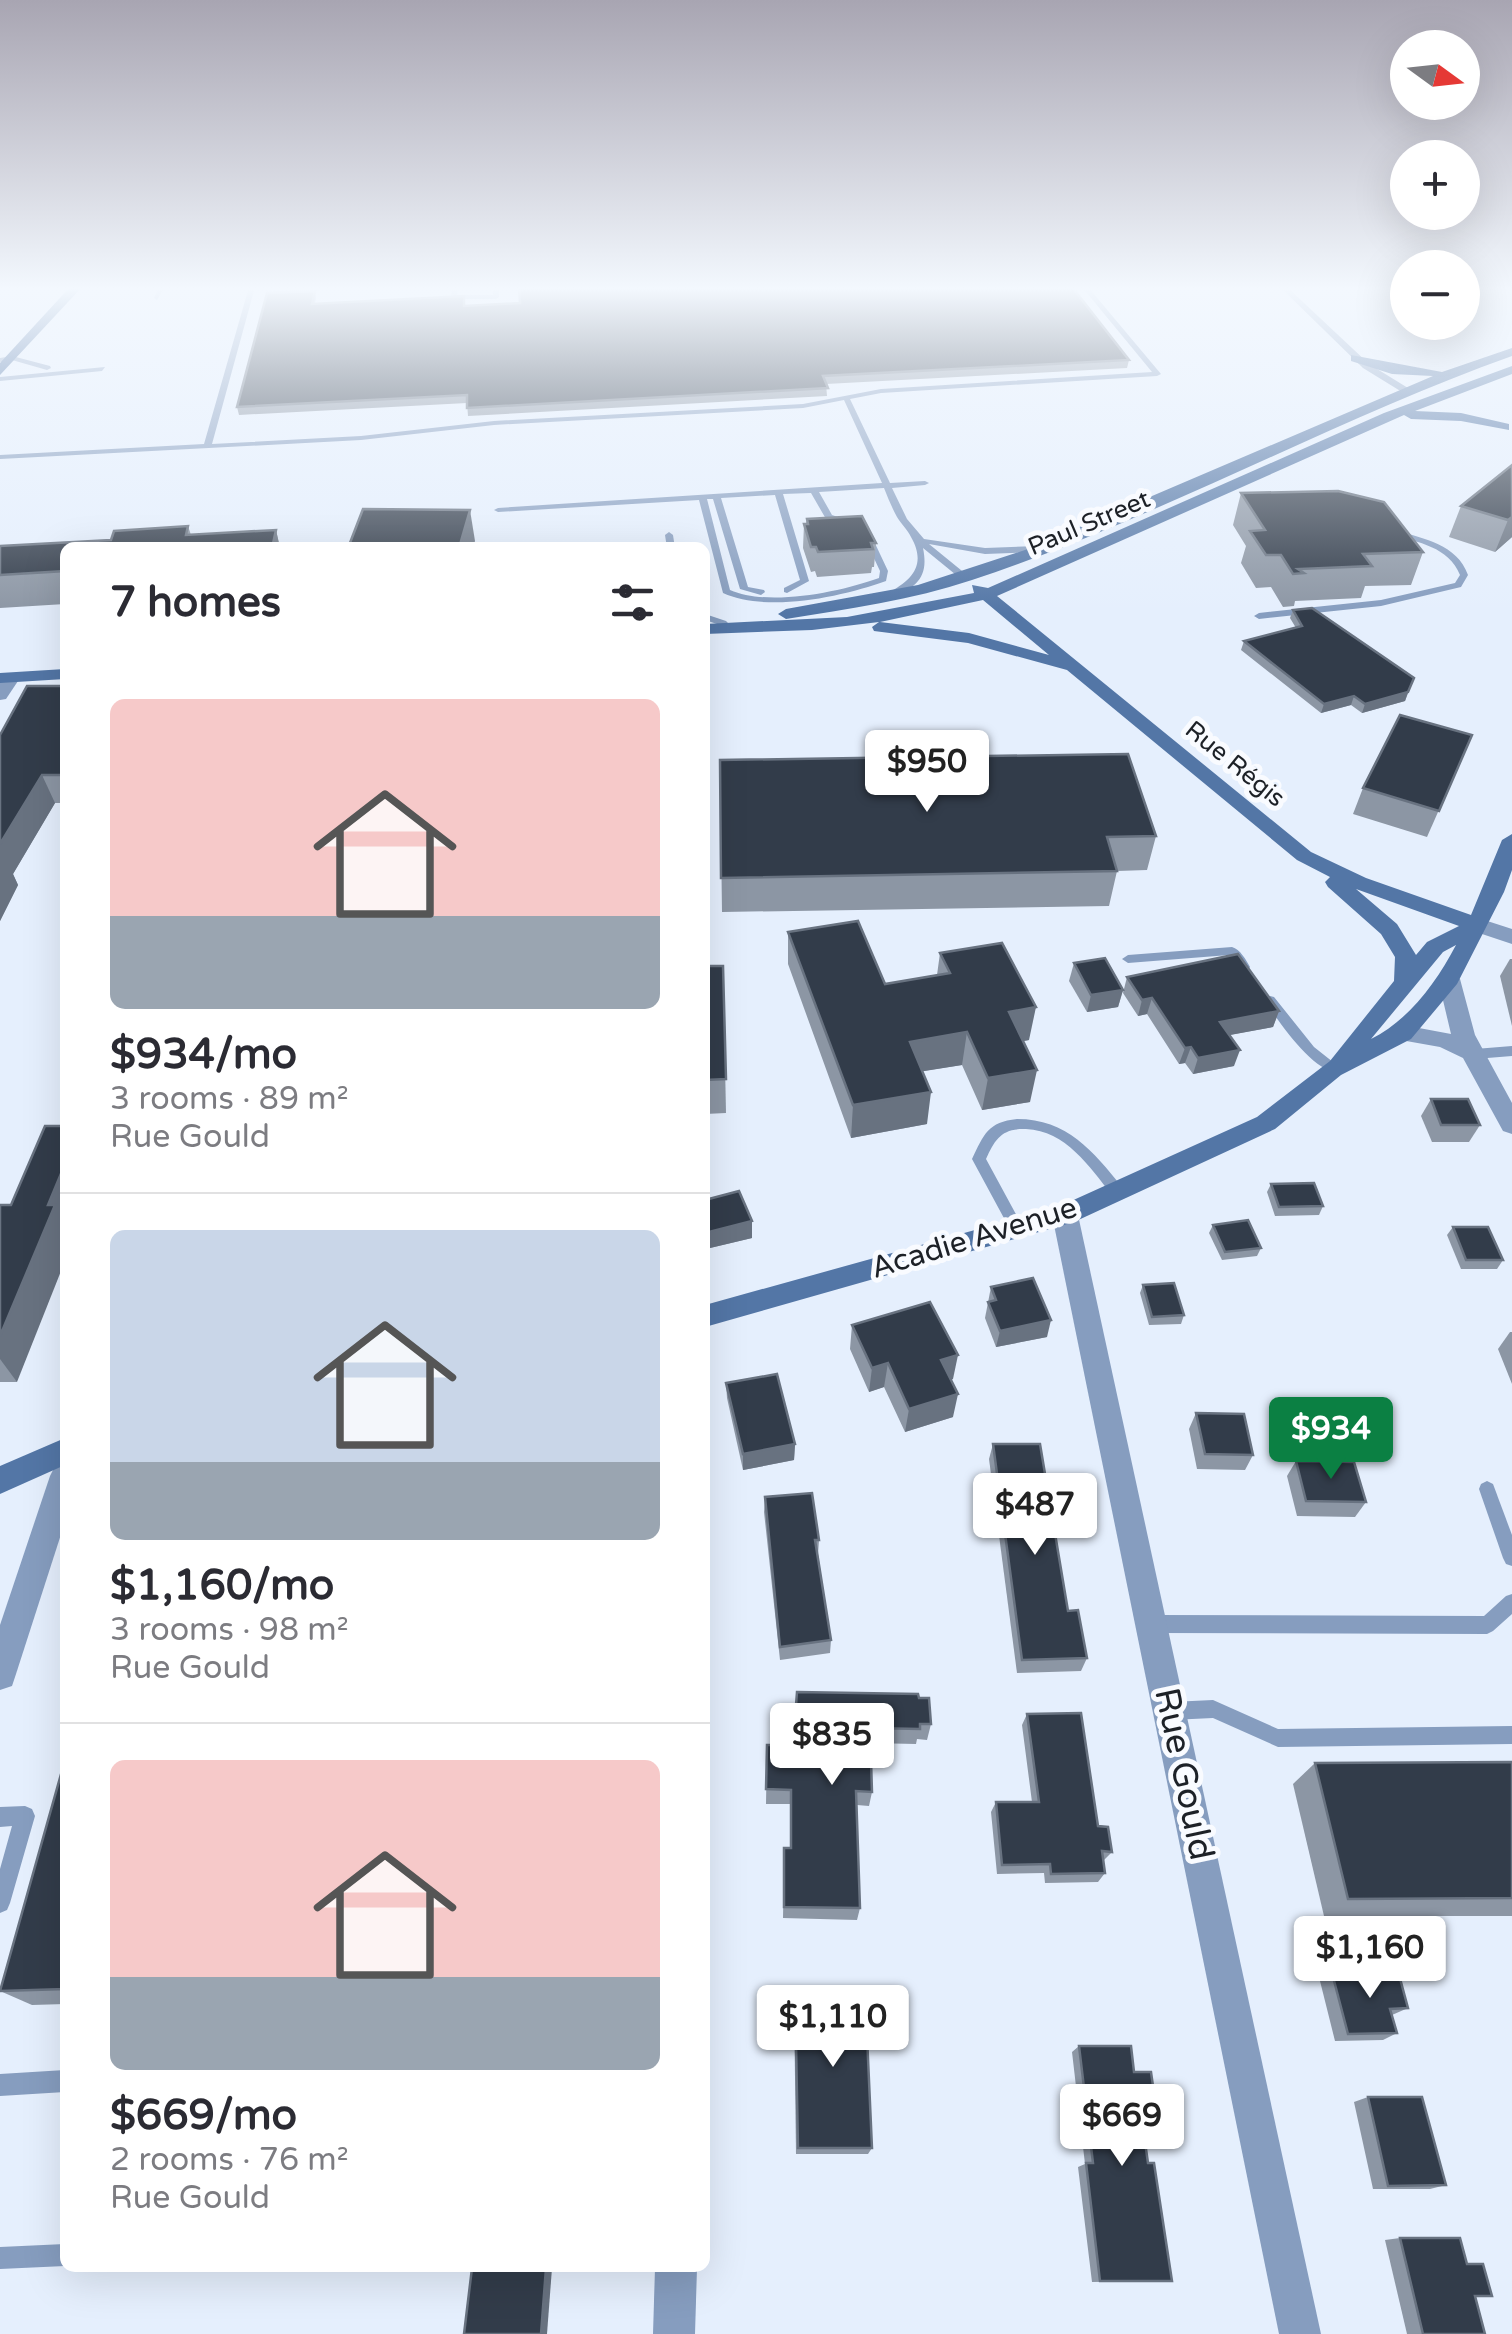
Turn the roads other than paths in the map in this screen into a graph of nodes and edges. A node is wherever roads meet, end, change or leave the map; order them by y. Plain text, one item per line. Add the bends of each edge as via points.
1 (221, 396) edge
2 (862, 396) edge
3 (1362, 396) edge
4 (1391, 396) edge
5 (1421, 396) edge
6 (1442, 396) edge
7 (1463, 396) edge
8 (847, 400) junction
9 (1432, 400) junction
10 (1349, 414) junction
11 (1389, 416) junction
12 (1508, 428) edge
13 (207, 446) junction
14 (0, 457) edge
15 (925, 483) dead end
16 (884, 486) junction
17 (814, 490) junction
18 (778, 492) junction
19 (702, 496) junction
20 (716, 496) junction
21 (498, 510) dead end
22 (1379, 528) edge
23 (669, 535) dead end
24 (917, 538) junction
25 (670, 542) edge
26 (1038, 549) junction
27 (1046, 569) junction
28 (964, 577) junction
29 (986, 594) junction
30 (884, 598) junction
31 (1259, 616) dead end
32 (711, 626) edge
33 (836, 626) junction
34 (1075, 668) junction
35 (60, 674) edge
36 (5, 678) edge
37 (0, 695) edge
38 (1512, 840) edge
39 (1304, 856) junction
40 (1478, 925) junction
41 (1512, 937) edge
42 (1128, 959) dead end
43 (1449, 979) junction
44 (1254, 980) edge
45 (1404, 983) junction
46 (1265, 994) edge
47 (1403, 1033) junction
48 (1512, 1051) edge
49 (1476, 1054) junction
50 (1333, 1070) junction
51 (1512, 1125) edge
52 (1117, 1190) junction
53 (1065, 1215) junction
54 (1017, 1229) junction
55 (710, 1315) edge
56 (60, 1454) edge
57 (0, 1480) edge
58 (1487, 1489) dead end
59 (60, 1491) edge
60 (1512, 1558) edge
61 (1512, 1603) edge
62 (1152, 1624) junction
63 (0, 1674) edge
64 (1170, 1711) junction
65 (1512, 1735) edge
66 (0, 1817) edge
67 (0, 1904) edge
68 (60, 2081) edge
69 (0, 2085) edge
70 (60, 2255) edge
71 (0, 2258) edge
72 (676, 2272) edge
73 (674, 2334) edge
74 (1300, 2334) edge

1 - 13 lane
2 - 8 lane
3 - 10 main road
4 - 10 main road
5 - 9 main road
6 - 9 main road, Paul Street
7 - 12 main road
8 - 13 lane
8 - 16 lane
9 - 11 main road, Paul Street
9 - 12 main road
10 - 26 main road, Paul Street
11 - 12 main road via 1437,414
11 - 27 main road, Paul Street
13 - 14 lane
15 - 16 lane
16 - 17 lane
16 - 24 lane
17 - 18 lane
17 - 19 lane via 829,517 866,532 883,579 795,596 732,596
18 - 20 lane
18 - 20 lane via 805,582 780,592 744,589
19 - 20 lane
19 - 21 lane
22 - 31 lane via 1452,554 1464,576 1458,585 1414,596
23 - 25 lane
24 - 26 lane via 985,551
24 - 28 lane
24 - 30 lane via 924,564 918,577
26 - 28 main road, Paul Street
27 - 29 main road, Paul Street
27 - 34 main road via 1028,581 1025,602
28 - 29 main road, Rue Régis
28 - 30 main road, Paul Street
29 - 33 main road, Paul Street
29 - 34 main road, Rue Régis
30 - 32 main road, Paul Street
32 - 33 main road, Paul Street
33 - 34 main road via 969,638
34 - 39 main road, Rue Régis
35 - 36 main road
36 - 37 street
38 - 40 main road
39 - 40 main road, Rue Régis via 1359,884
39 - 45 main road via 1389,929 1406,957
40 - 41 street
40 - 43 main road, Acadie Avenue
40 - 45 main road, Acadie Avenue via 1436,948
42 - 44 lane via 1232,951
43 - 47 main road, Acadie Avenue
43 - 49 street via 1454,1015
45 - 50 main road, Acadie Avenue
46 - 50 lane
47 - 49 street
47 - 50 main road, Acadie Avenue
48 - 49 lane
49 - 51 street
50 - 52 main road, Acadie Avenue via 1266,1123
52 - 53 main road, Acadie Avenue
52 - 54 lane via 1080,1144 1056,1130 1011,1124 994,1132 979,1159
53 - 54 main road, Acadie Avenue
53 - 62 street, Rue Gould
54 - 55 main road, Acadie Avenue
56 - 57 main road
58 - 60 lane
59 - 63 street
61 - 62 lane via 1487,1625
62 - 64 street, Rue Gould
64 - 65 lane via 1212,1709 1278,1738
64 - 74 street, Rue Gould
66 - 67 lane via 25,1816
68 - 69 lane
70 - 71 lane
72 - 73 street

